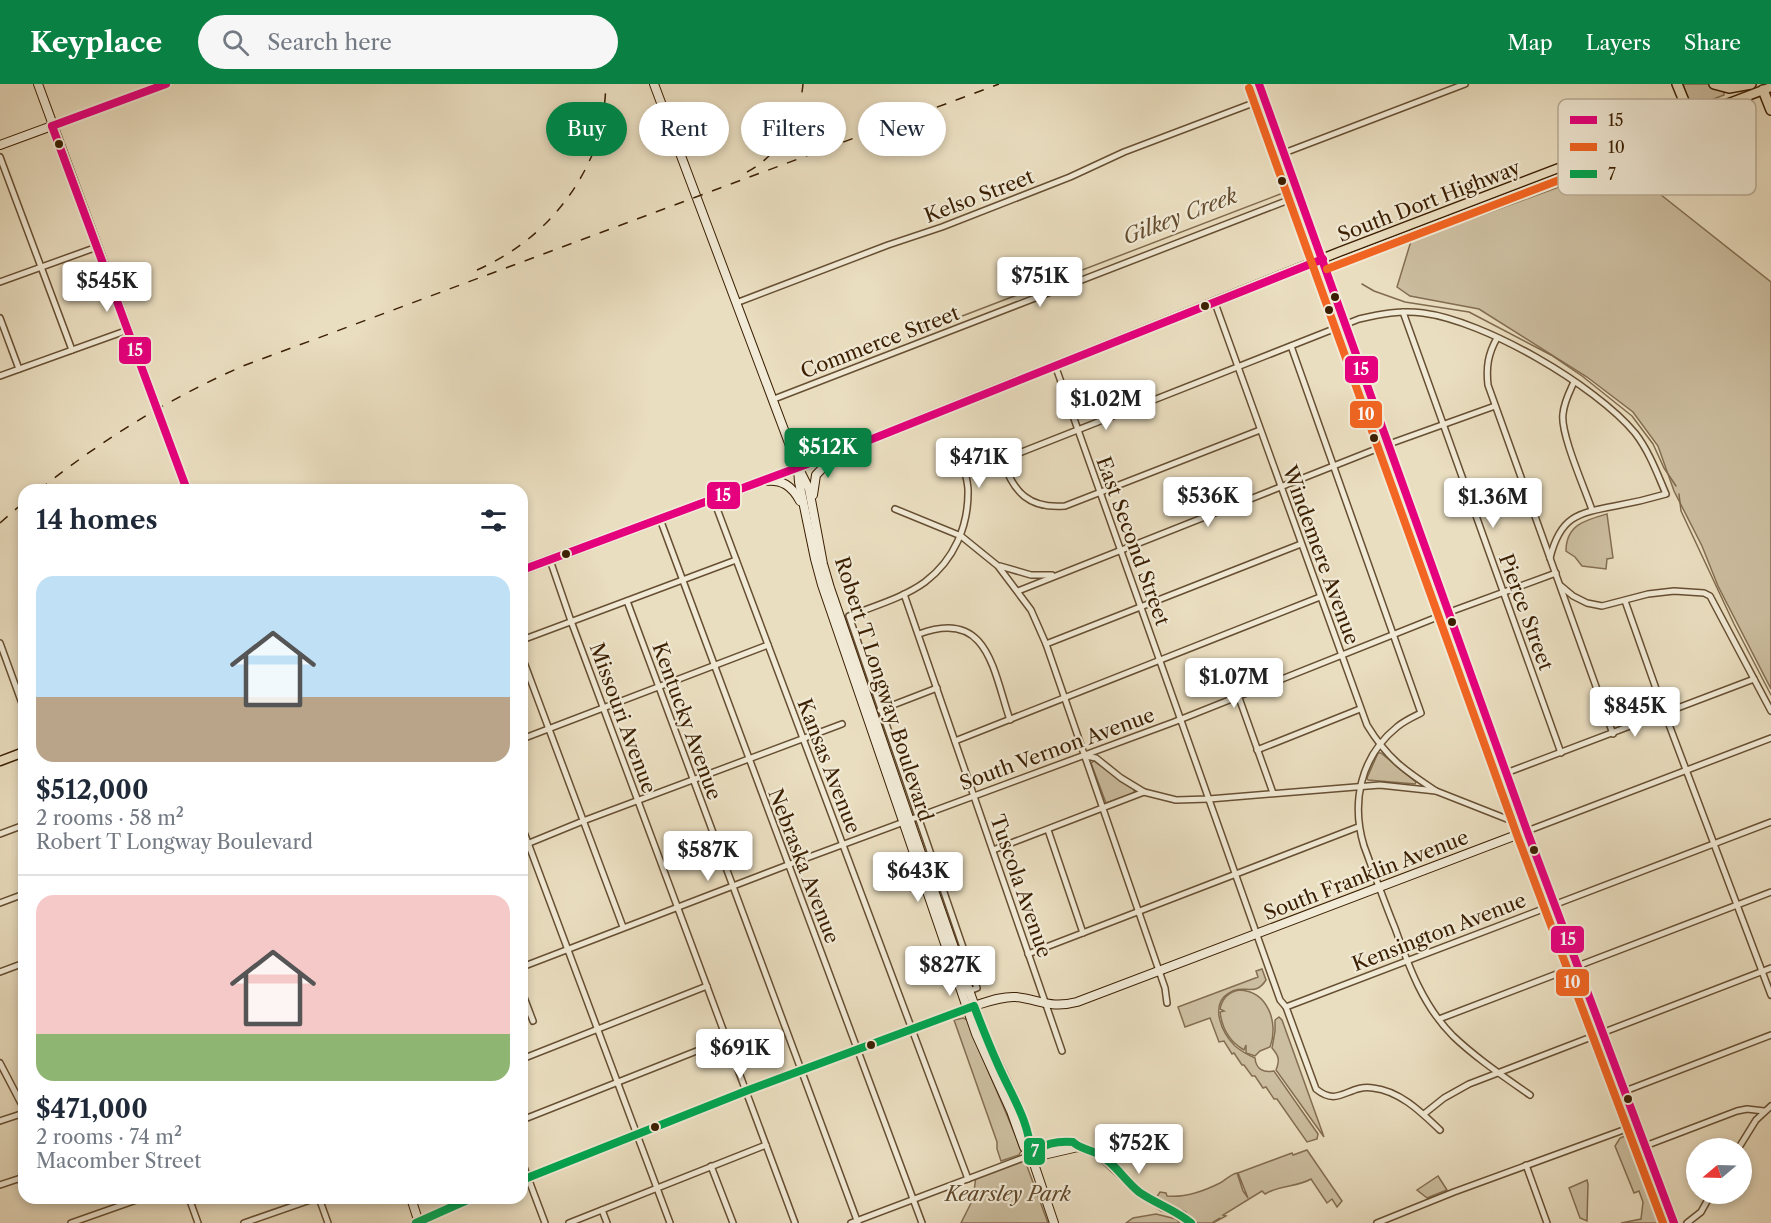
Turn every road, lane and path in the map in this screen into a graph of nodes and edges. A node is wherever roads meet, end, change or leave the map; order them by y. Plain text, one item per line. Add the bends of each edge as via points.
1 (38, 84) edge
2 (166, 84) edge
3 (654, 84) edge
4 (1259, 84) edge
5 (1465, 84) edge
6 (1677, 84) edge
7 (1714, 84) edge
8 (1751, 84) edge
9 (1767, 89) edge
10 (1264, 99) junction
11 (1683, 99) edge
12 (1741, 99) edge
13 (1771, 110) edge
14 (52, 126) junction
15 (0, 145) edge
16 (1284, 153) junction
17 (0, 157) edge
18 (1558, 169) edge
19 (1299, 196) junction
20 (96, 247) junction
21 (1323, 259) junction
22 (41, 268) junction
23 (0, 282) edge
24 (736, 303) junction
25 (1215, 303) junction
26 (1403, 312) junction
27 (0, 318) edge
28 (1345, 325) junction
29 (128, 330) junction
30 (1497, 338) junction
31 (1291, 346) junction
32 (72, 350) junction
33 (1055, 365) junction
34 (1238, 367) junction
35 (19, 369) junction
36 (0, 376) edge
37 (1574, 382) junction
38 (774, 399) junction
39 (1495, 406) junction
40 (1443, 424) junction
41 (1078, 430) junction
42 (1260, 430) junction
43 (1389, 444) junction
44 (956, 445) dead end
45 (837, 453) junction
46 (1003, 460) junction
47 (1333, 466) junction
48 (798, 467) junction
49 (966, 474) junction
50 (760, 482) junction
51 (185, 484) edge
52 (1281, 487) junction
53 (1100, 493) junction
54 (713, 497) junction
55 (813, 502) junction
56 (895, 508) dead end
57 (1592, 510) junction
58 (660, 519) junction
59 (808, 521) junction
60 (961, 536) junction
61 (1301, 544) junction
62 (1120, 550) junction
63 (1550, 558) junction
64 (550, 560) junction
65 (736, 560) junction
66 (998, 566) junction
67 (528, 568) edge
68 (1556, 573) junction
69 (1057, 575) junction
70 (682, 581) junction
71 (1561, 586) junction
72 (1018, 591) junction
73 (1503, 592) junction
74 (829, 594) junction
75 (904, 594) junction
76 (1320, 597) junction
77 (1624, 600) junction
78 (627, 601) junction
79 (1141, 608) junction
80 (1449, 612) junction
81 (571, 621) junction
82 (919, 634) junction
83 (1394, 634) junction
84 (528, 638) edge
85 (0, 644) edge
86 (1046, 644) junction
87 (768, 645) junction
88 (1340, 655) junction
89 (1160, 661) junction
90 (714, 666) junction
91 (528, 673) edge
92 (1754, 679) junction
93 (658, 687) junction
94 (937, 688) junction
95 (18, 693) edge
96 (1238, 695) junction
97 (1065, 699) junction
98 (603, 707) junction
99 (1360, 709) junction
100 (880, 710) junction
101 (1771, 711) edge
102 (1665, 714) junction
103 (1181, 719) junction
104 (1010, 720) junction
105 (842, 724) dead end
106 (549, 729) junction
107 (1613, 734) junction
108 (528, 737) edge
109 (803, 738) junction
110 (1771, 738) edge
111 (955, 741) junction
112 (1379, 746) junction
113 (1257, 750) junction
114 (1561, 753) junction
115 (18, 754) edge
116 (1084, 755) junction
117 (748, 759) junction
118 (0, 761) edge
119 (1686, 770) junction
120 (1506, 773) junction
121 (693, 780) junction
122 (1360, 786) junction
123 (1436, 791) junction
124 (1144, 792) junction
125 (1273, 794) junction
126 (974, 796) junction
127 (1209, 799) junction
128 (638, 801) junction
129 (1102, 809) junction
130 (1521, 815) junction
131 (910, 819) junction
132 (583, 821) junction
133 (1771, 822) edge
134 (18, 827) edge
135 (1358, 827) junction
136 (1048, 830) junction
137 (1527, 831) junction
138 (0, 834) edge
139 (529, 844) joint
140 (843, 844) junction
141 (1713, 844) junction
142 (993, 850) junction
143 (788, 865) junction
144 (1236, 874) junction
145 (732, 885) junction
146 (1379, 887) junction
147 (1771, 892) edge
148 (18, 896) edge
149 (0, 903) edge
150 (1554, 904) junction
151 (1737, 904) junction
152 (677, 906) junction
153 (1137, 912) junction
154 (622, 927) junction
155 (1083, 933) junction
156 (1257, 933) junction
157 (568, 949) junction
158 (1028, 954) junction
159 (1407, 961) junction
160 (18, 965) edge
161 (528, 965) edge
162 (1577, 965) junction
163 (1771, 968) edge
164 (0, 972) edge
165 (1159, 972) junction
166 (1762, 972) junction
167 (707, 987) junction
168 (1771, 995) edge
169 (1167, 1003) dead end
170 (1045, 1005) junction
171 (1286, 1007) junction
172 (528, 1008) edge
173 (971, 1008) junction
174 (1438, 1019) junction
175 (533, 1021) dead end
176 (598, 1028) junction
177 (911, 1030) junction
178 (1602, 1033) junction
179 (1770, 1036) edge
180 (727, 1039) junction
181 (858, 1050) junction
182 (1062, 1051) dead end
183 (528, 1057) edge
184 (0, 1064) edge
185 (801, 1071) junction
186 (1498, 1072) junction
187 (618, 1081) junction
188 (746, 1091) junction
189 (1624, 1091) junction
190 (1530, 1095) dead end
191 (18, 1099) edge
192 (1771, 1106) edge
193 (1764, 1112) junction
194 (18, 1114) edge
195 (1424, 1114) junction
196 (528, 1118) edge
197 (0, 1121) edge
198 (1637, 1125) junction
199 (1440, 1130) dead end
200 (637, 1134) junction
201 (1746, 1138) edge
202 (766, 1145) junction
203 (1645, 1146) junction
204 (1031, 1155) junction
205 (1526, 1165) junction
206 (711, 1166) junction
207 (528, 1178) edge
208 (18, 1179) edge
209 (968, 1179) junction
210 (0, 1185) edge
211 (528, 1186) edge
212 (657, 1188) junction
213 (913, 1199) junction
214 (125, 1204) edge
215 (191, 1204) edge
216 (299, 1204) edge
217 (320, 1204) edge
218 (413, 1204) edge
219 (459, 1204) edge
220 (1705, 1204) edge
221 (602, 1210) junction
222 (418, 1222) edge
223 (858, 1222) edge
224 (71, 1223) edge
225 (198, 1223) edge
226 (244, 1223) edge
227 (328, 1223) edge
228 (545, 1223) edge
229 (569, 1223) edge
230 (607, 1223) edge
231 (670, 1223) edge
232 (733, 1223) edge
233 (795, 1223) edge
234 (851, 1223) edge
235 (922, 1223) edge
236 (1054, 1223) edge
237 (1191, 1223) edge
238 (1377, 1223) edge
239 (1547, 1223) edge
240 (1674, 1223) edge
241 (1687, 1223) edge

1 - 14 street
2 - 14 street
3 - 24 street, Robert T Longway Boulevard
4 - 10 street
5 - 16 street
6 - 11 highway
7 - 8 highway via 1733,88
9 - 12 main road, South Dort Highway
9 - 13 highway
10 - 16 street
10 - 24 street, Kelso Street via 942,227
14 - 15 street
14 - 20 street
16 - 19 street
17 - 22 street
18 - 21 main road, South Dort Highway
19 - 21 street
19 - 38 street, Commerce Street
20 - 22 street
20 - 29 street
21 - 25 main road, South Dort Highway
21 - 28 street
22 - 23 street
22 - 32 street
24 - 38 street, Robert T Longway Boulevard
25 - 33 main road, South Dort Highway
25 - 34 street, Windemere Avenue
26 - 28 street
26 - 30 street via 1438,316
26 - 40 street, Pierce Street
27 - 35 street
28 - 31 street
28 - 43 street
29 - 32 street
29 - 51 street
30 - 37 street
30 - 39 street via 1486,371
31 - 34 street
31 - 47 street
32 - 35 street
33 - 41 street, East Second Street
33 - 45 main road, South Dort Highway
34 - 41 street
34 - 42 street, Windemere Avenue
35 - 36 street
37 - 57 street via 1562,417
37 - 57 street via 1636,435 1666,494
38 - 48 street, Robert T Longway Boulevard
39 - 40 street
39 - 63 street
40 - 43 street
40 - 73 street, Pierce Street
41 - 46 street
41 - 53 street, East Second Street
42 - 52 street, Windemere Avenue
42 - 53 street
43 - 47 street
43 - 80 street
44 - 49 street
45 - 48 main road, South Dort Highway
45 - 55 street via 816,475
46 - 49 street
46 - 53 street via 1013,484 1035,503 1065,506
47 - 52 street
47 - 83 street
48 - 50 main road, South Dort Highway
48 - 55 street, Robert T Longway Boulevard
48 - 59 street, Robert T Longway Boulevard
49 - 60 street via 967,504
50 - 54 main road, South Dort Highway
50 - 59 street via 780,482 793,489
52 - 61 street, Windemere Avenue
52 - 62 street
53 - 62 street, East Second Street
54 - 58 main road, South Dort Highway
54 - 65 street, Kansas Avenue
55 - 74 street, Robert T Longway Boulevard
56 - 60 street
57 - 63 street via 1572,518 1561,530
58 - 64 main road, South Dort Highway
58 - 70 street, Nebraska Avenue
59 - 74 street, Robert T Longway Boulevard via 815,559
60 - 66 street
60 - 75 street via 940,568
61 - 76 street, Windemere Avenue
61 - 79 street
62 - 69 street
62 - 79 street, East Second Street
63 - 68 street
64 - 67 main road, South Dort Highway
64 - 81 street, Missouri Avenue
65 - 70 street
65 - 87 street, Kansas Avenue
66 - 69 street via 1031,575
66 - 72 street
68 - 71 street
68 - 73 street, South Vernon Avenue
69 - 72 street
70 - 78 street
70 - 90 street, Nebraska Avenue
71 - 77 street via 1587,603 1602,606
71 - 107 street
72 - 86 street
73 - 80 street, South Vernon Avenue
73 - 114 street, Pierce Street
74 - 131 street, Robert T Longway Boulevard
75 - 82 street, Tuscola Avenue
75 - 100 street via 849,616
76 - 88 street, Windemere Avenue
76 - 89 street
77 - 92 street via 1674,591 1710,596
77 - 102 street
78 - 81 street
78 - 93 street, Kentucky Avenue
79 - 86 street
79 - 89 street, East Second Street
80 - 83 street, South Vernon Avenue
80 - 120 street
81 - 84 street
81 - 98 street, Missouri Avenue
82 - 94 street, Tuscola Avenue
82 - 104 street via 942,627 958,628 973,635 989,657
83 - 88 street, South Vernon Avenue
83 - 112 street via 1421,713 1398,726
85 - 95 street
86 - 97 street
87 - 90 street
87 - 109 street, Kansas Avenue
88 - 96 street, South Vernon Avenue
88 - 99 street, Windemere Avenue
89 - 97 street
89 - 103 street, East Second Street
90 - 93 street
90 - 117 street, Nebraska Avenue
91 - 106 street
92 - 101 street
92 - 102 street
93 - 98 street
93 - 121 street, Kentucky Avenue
94 - 100 street
94 - 111 street, Tuscola Avenue
96 - 103 street, South Vernon Avenue
96 - 113 street
97 - 104 street
97 - 116 street
98 - 106 street
98 - 128 street, Missouri Avenue
99 - 112 street, Windemere Avenue
99 - 113 street
100 - 131 street
102 - 107 street
102 - 119 street
103 - 116 street, South Vernon Avenue
103 - 127 street, East Second Street
104 - 111 street
105 - 109 street
106 - 108 street
106 - 132 street
107 - 114 street
109 - 117 street
109 - 140 street, Kansas Avenue
110 - 119 street, South Franklin Avenue
111 - 126 street, Tuscola Avenue
112 - 122 street
112 - 123 street, Windemere Avenue via 1394,762
113 - 125 street
114 - 120 street
115 - 118 main road
116 - 124 street via 1096,758
116 - 126 street, South Vernon Avenue
116 - 129 street
117 - 121 street
117 - 143 street, Nebraska Avenue
119 - 137 street, South Franklin Avenue
119 - 141 street
120 - 130 street
121 - 128 street
121 - 145 street, Kentucky Avenue
122 - 123 street
122 - 125 street
122 - 135 street
123 - 130 street via 1507,819
124 - 127 street via 1176,800
124 - 129 street
125 - 127 street
126 - 131 street, South Vernon Avenue
126 - 142 street, Tuscola Avenue
127 - 144 street, East Second Street
128 - 132 street
128 - 152 street, Missouri Avenue
129 - 136 street
129 - 153 street
130 - 137 street
131 - 140 street, South Vernon Avenue
131 - 173 street, Robert T Longway Boulevard
131 - 173 street, Robert T Longway Boulevard via 969,991
132 - 139 street
132 - 154 street
133 - 141 street, Kensington Avenue
134 - 138 street
135 - 144 street
135 - 146 street
136 - 142 street
136 - 155 street
137 - 146 street, South Franklin Avenue
137 - 150 street
139 - 157 street
140 - 143 street, South Vernon Avenue
140 - 177 street, Kansas Avenue
141 - 150 street, Kensington Avenue
141 - 151 street
142 - 158 street, Tuscola Avenue
143 - 145 street, South Vernon Avenue
143 - 181 street, Nebraska Avenue
144 - 153 street
144 - 156 street, East Second Street
145 - 152 street, South Vernon Avenue
145 - 185 street, Kentucky Avenue
146 - 156 street, South Franklin Avenue
146 - 159 street
147 - 151 street
148 - 149 street
150 - 159 street, Kensington Avenue
150 - 162 street
151 - 162 street
151 - 166 street
152 - 154 street, South Vernon Avenue
152 - 167 street, Missouri Avenue
153 - 155 street
153 - 165 street
154 - 157 street, South Vernon Avenue
155 - 158 street
156 - 165 street, South Franklin Avenue
156 - 171 street, East Second Street via 1280,1000
157 - 161 street, South Vernon Avenue
157 - 176 street
158 - 170 street, Tuscola Avenue
159 - 171 street, Kensington Avenue
159 - 174 street
160 - 164 street
162 - 174 street
162 - 178 street
163 - 166 street
165 - 169 street
165 - 170 street, South Franklin Avenue via 1068,1005
166 - 168 street
166 - 178 street
167 - 176 street
167 - 180 street, Missouri Avenue
170 - 173 street, South Franklin Avenue via 1016,997
170 - 182 street, Tuscola Avenue
171 - 195 street, East Second Street via 1316,1089 1332,1097 1373,1088 1403,1099
172 - 175 street
173 - 177 street, South Franklin Avenue
173 - 204 street, Robert T Longway Boulevard via 1024,1147
174 - 186 street
176 - 183 street
176 - 187 street
177 - 181 street, South Franklin Avenue
177 - 209 street, Kansas Avenue
178 - 186 street
178 - 189 street
179 - 189 street
180 - 187 street
180 - 188 street, Missouri Avenue
181 - 185 street, South Franklin Avenue
181 - 213 street, Nebraska Avenue
184 - 191 street
185 - 188 street, South Franklin Avenue
185 - 223 street, Kentucky Avenue
186 - 190 street
186 - 195 street via 1444,1098
187 - 196 street
187 - 200 street
188 - 200 street, South Franklin Avenue
188 - 202 street, Missouri Avenue
189 - 198 street
192 - 193 street
193 - 201 street
193 - 203 street via 1737,1111
194 - 197 street
195 - 199 street
198 - 203 street
198 - 205 street
200 - 207 street, South Franklin Avenue
200 - 212 street
202 - 206 street
202 - 233 street, Missouri Avenue
203 - 240 street
204 - 209 street
204 - 236 street, Robert T Longway Boulevard
204 - 237 street via 1038,1147 1073,1142 1099,1154 1138,1191
205 - 238 street
205 - 239 street
206 - 212 street
206 - 232 street
208 - 210 street
209 - 213 street
211 - 228 street
212 - 221 street
212 - 231 street
213 - 223 street
213 - 235 street, Nebraska Avenue
214 - 224 street
215 - 225 street
216 - 226 street
217 - 227 street
218 - 222 street
219 - 222 street
220 - 241 street
221 - 229 street
221 - 230 street
223 - 234 street

